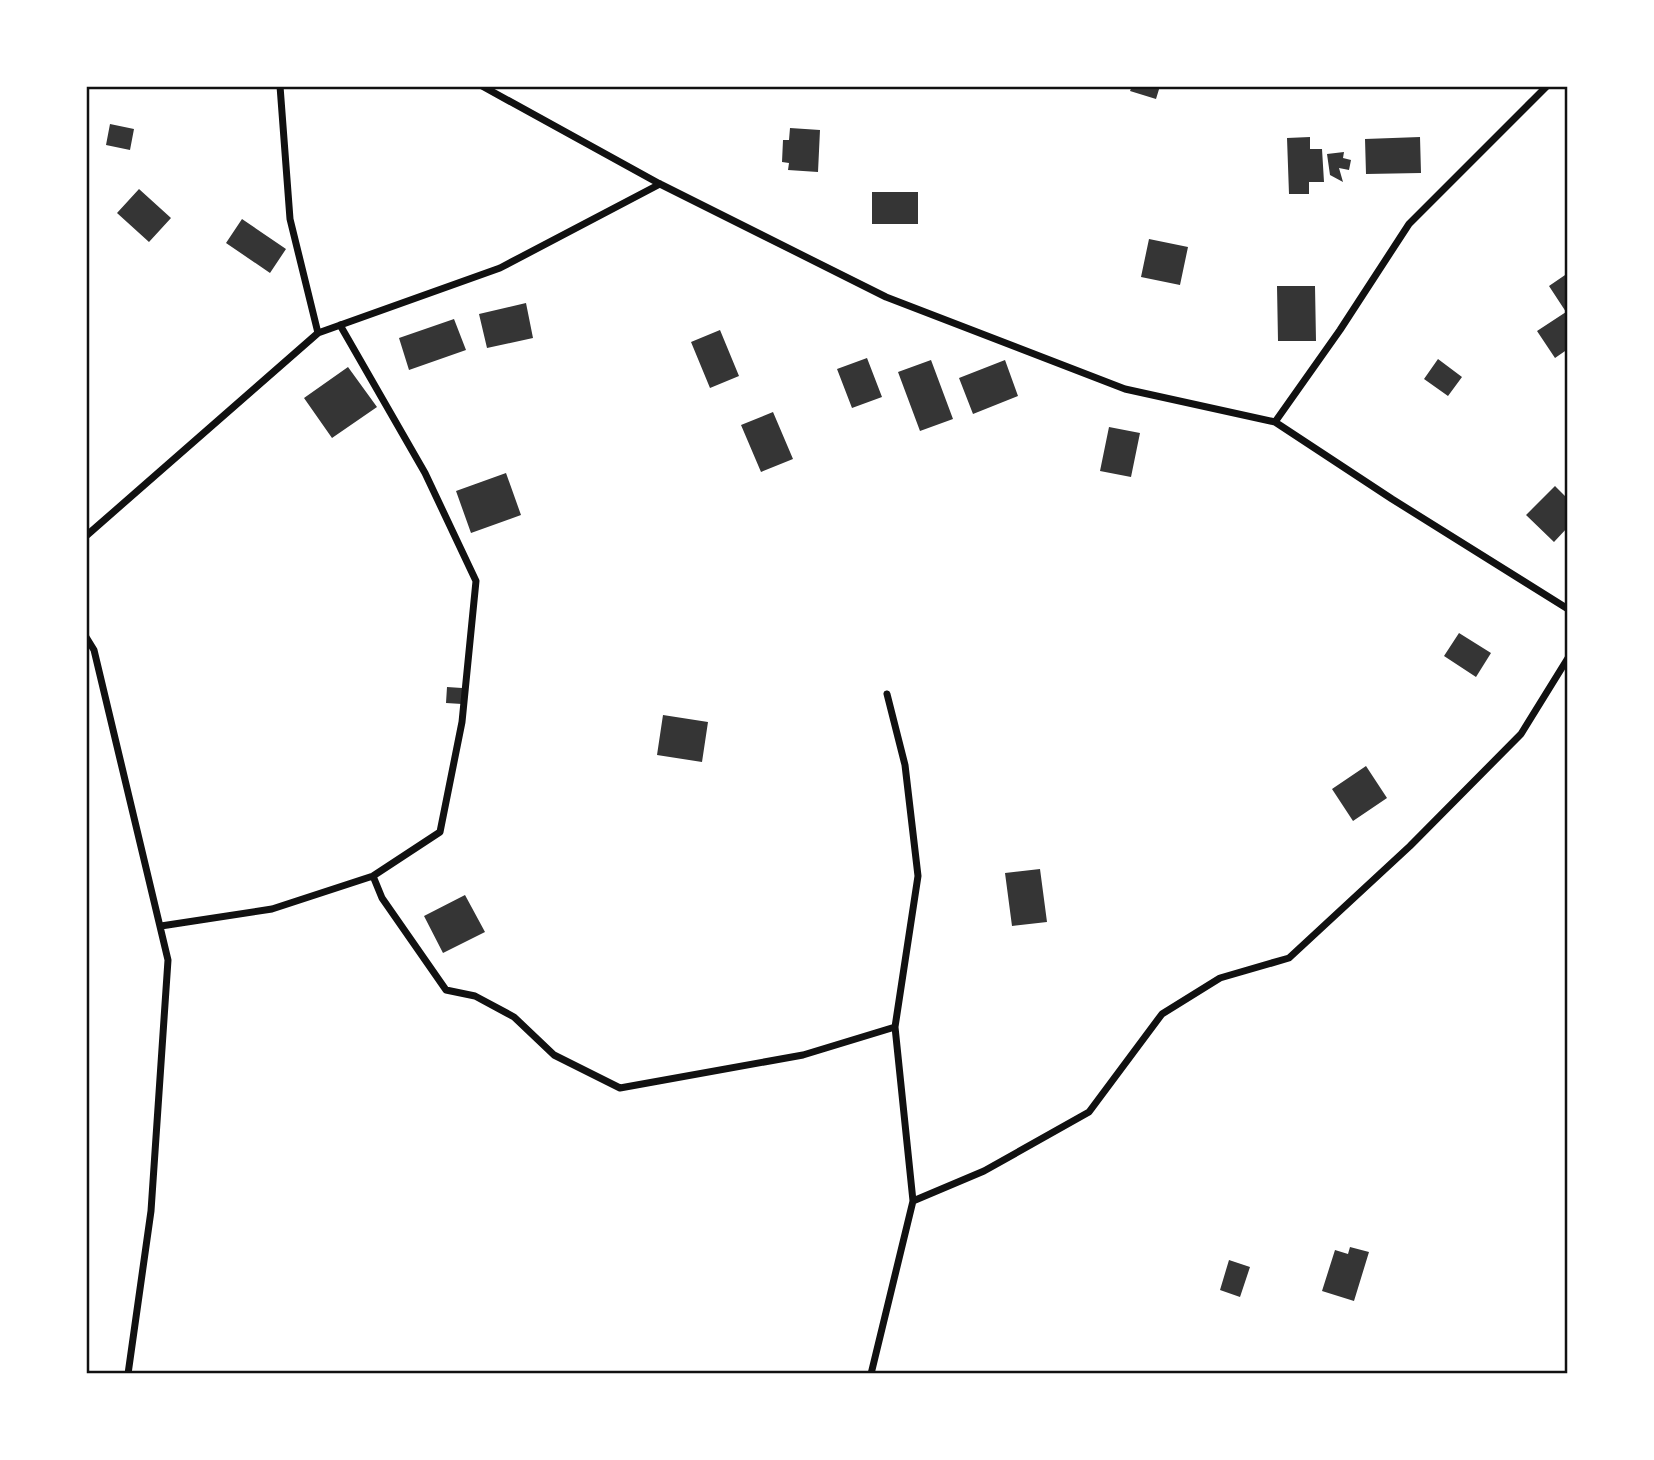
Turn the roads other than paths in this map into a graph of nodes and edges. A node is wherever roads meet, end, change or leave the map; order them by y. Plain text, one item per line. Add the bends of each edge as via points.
1 (281, 86) edge
2 (482, 86) edge
3 (1547, 86) edge
4 (660, 184) junction
5 (340, 325) junction
6 (318, 333) junction
7 (1275, 422) junction
8 (86, 537) edge
9 (1568, 609) edge
10 (86, 637) edge
11 (1568, 658) edge
12 (887, 694) dead end
13 (373, 876) junction
14 (161, 926) junction
15 (895, 1027) junction
16 (913, 1201) junction
17 (128, 1374) edge
18 (871, 1374) edge

1 - 6 street via 290,219
2 - 4 street
3 - 7 street via 1409,224
4 - 5 street via 500,268
4 - 7 street via 886,297 1125,389
5 - 6 street
5 - 13 street via 425,473 476,581 462,722 440,832
6 - 8 street
7 - 9 street
10 - 14 street via 94,650
11 - 16 street via 1521,734 1289,958 1220,978 1162,1014 1089,1112 984,1171
12 - 15 street via 905,765 918,876
13 - 14 street via 272,909
13 - 15 street via 382,898 446,990 475,996 514,1017 554,1055 620,1088 803,1055
14 - 17 street via 168,960 151,1211
15 - 16 street
16 - 18 street

